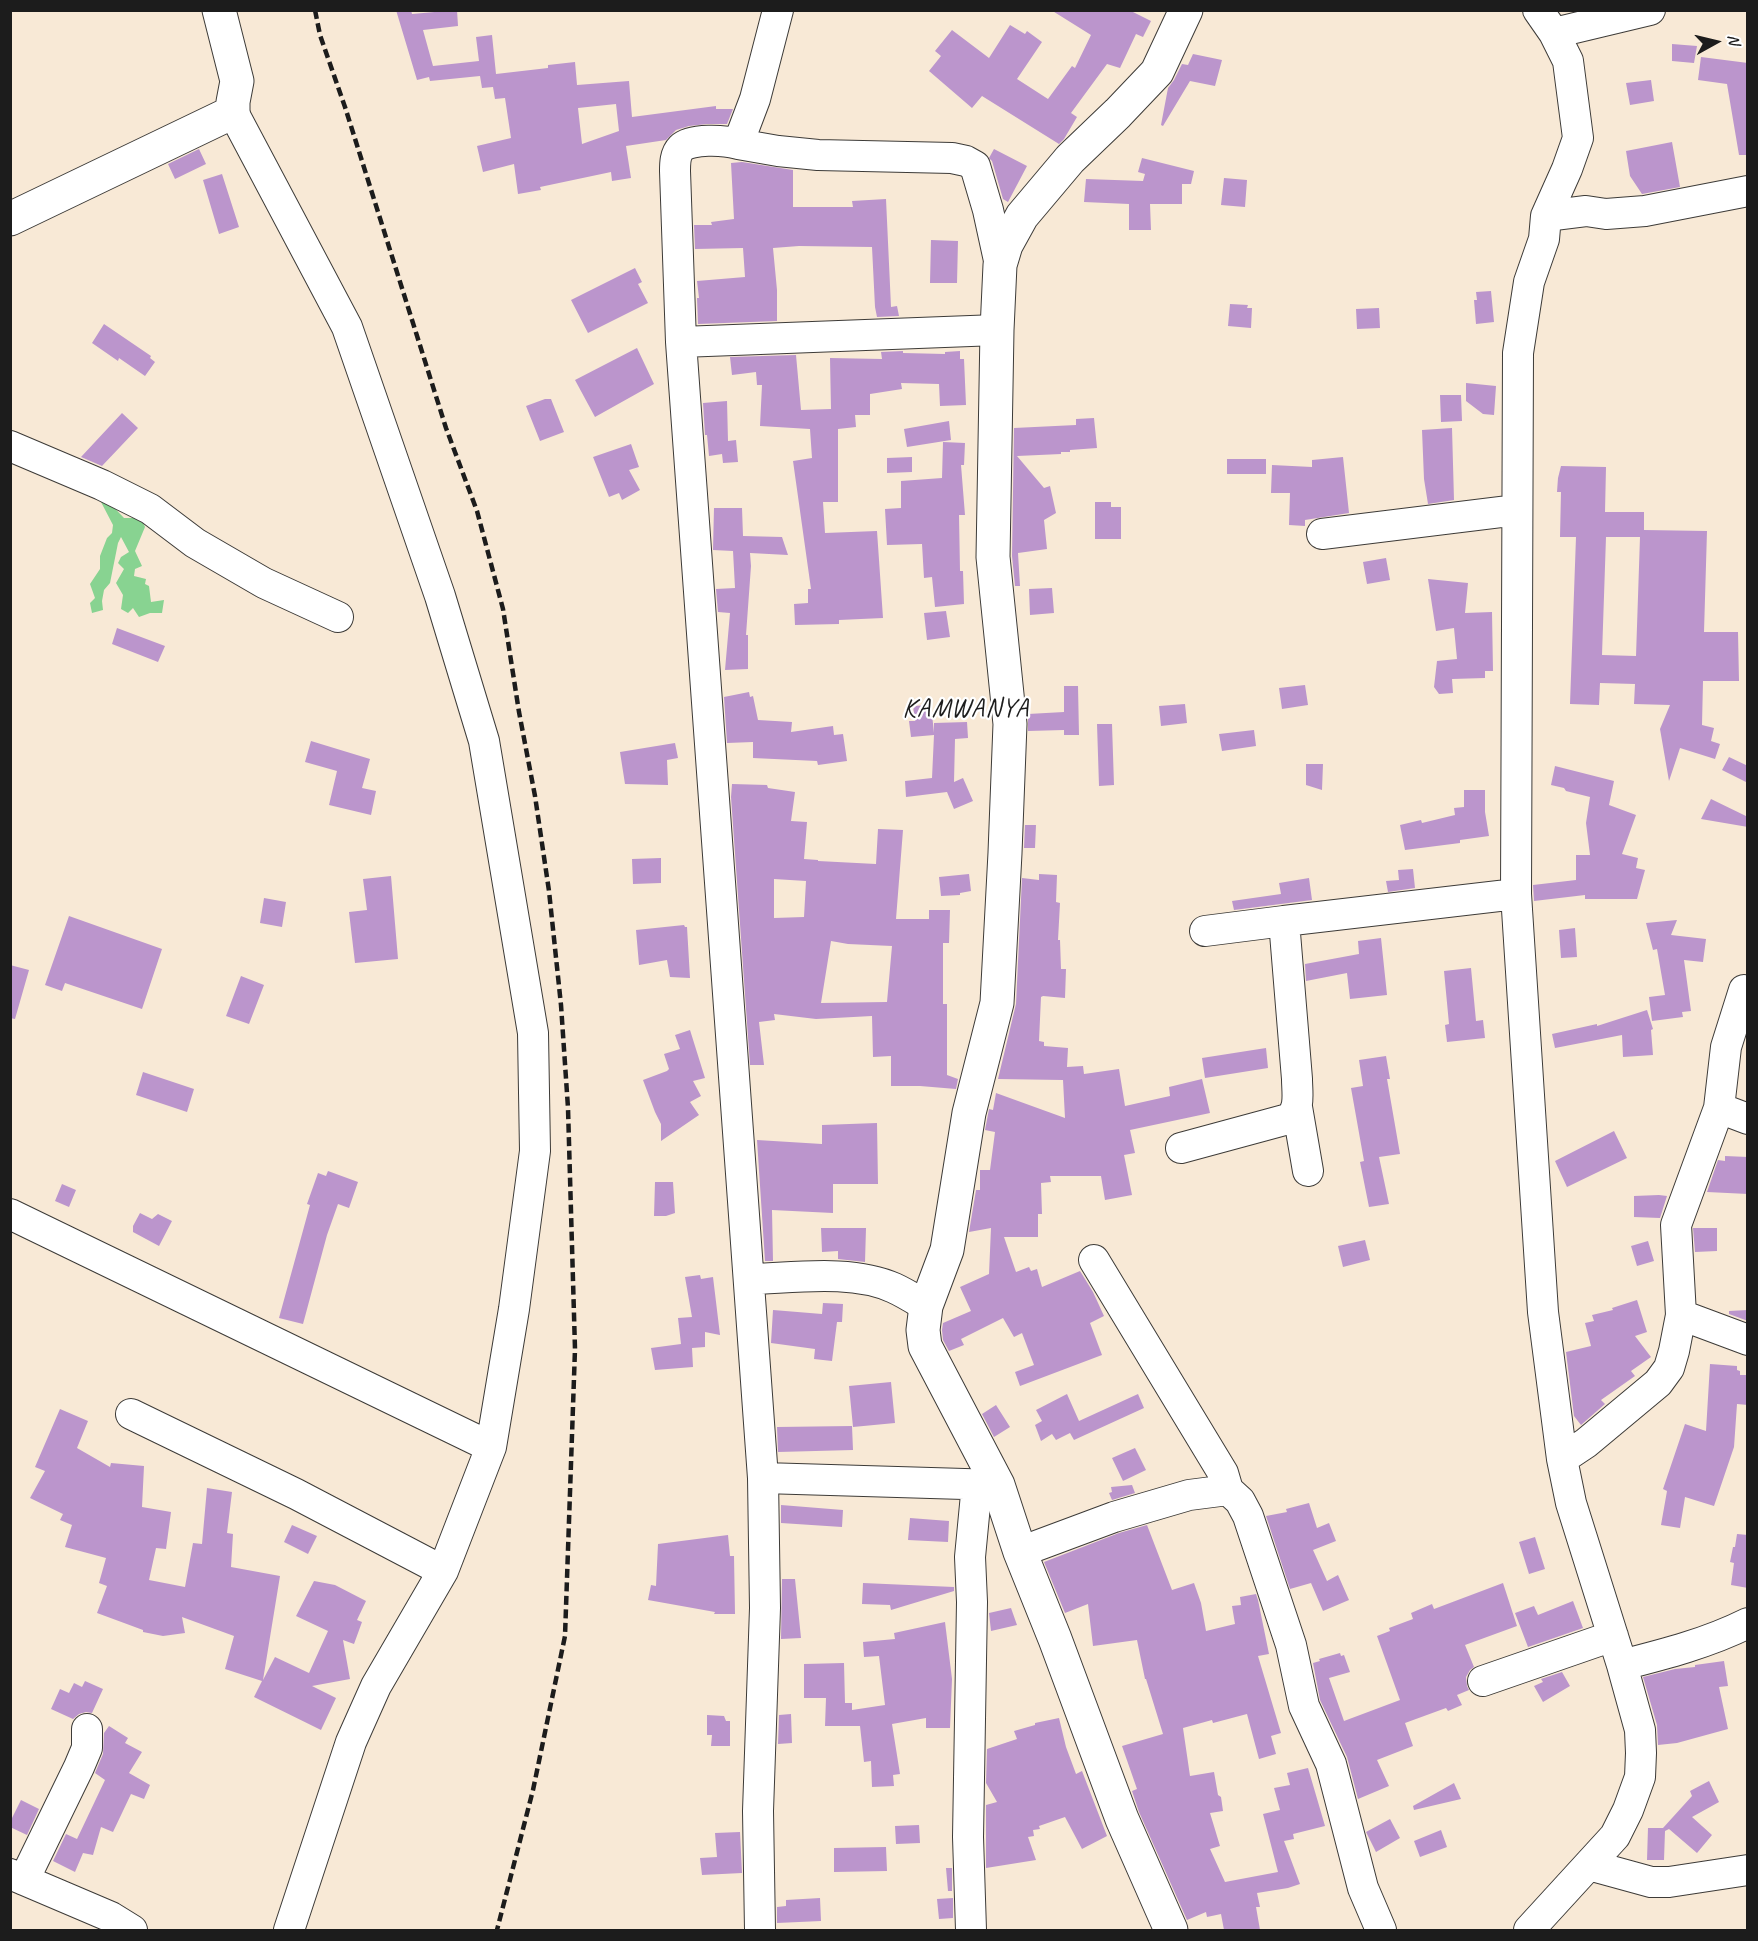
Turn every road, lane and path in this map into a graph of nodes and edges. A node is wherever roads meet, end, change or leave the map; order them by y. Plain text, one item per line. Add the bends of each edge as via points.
1 (219, 10) edge
2 (778, 10) edge
3 (1186, 10) edge
4 (1650, 10) edge
5 (1546, 22) edge
6 (233, 112) junction
7 (738, 144) junction
8 (1748, 190) edge
9 (1545, 216) junction
10 (10, 219) edge
11 (1000, 266) junction
12 (997, 330) junction
13 (681, 342) junction
14 (10, 446) edge
15 (1517, 510) junction
16 (1322, 534) dead end
17 (338, 617) dead end
18 (1516, 894) junction
19 (1284, 921) junction
20 (1205, 931) dead end
21 (1744, 990) dead end
22 (1297, 1107) junction
23 (1719, 1108) junction
24 (1748, 1119) edge
25 (1181, 1148) dead end
26 (1308, 1171) dead end
27 (10, 1214) edge
28 (1094, 1260) dead end
29 (749, 1279) junction
30 (926, 1306) junction
31 (1681, 1316) junction
32 (1748, 1340) edge
33 (130, 1414) dead end
34 (491, 1447) junction
35 (1562, 1459) junction
36 (763, 1478) junction
37 (988, 1485) junction
38 (1228, 1490) junction
39 (1020, 1552) junction
40 (443, 1571) junction
41 (1748, 1623) edge
42 (1613, 1636) junction
43 (1622, 1665) junction
44 (1483, 1681) dead end
45 (87, 1729) dead end
46 (1589, 1865) junction
47 (1748, 1870) edge
48 (17, 1877) edge
49 (132, 1930) edge
50 (289, 1930) edge
51 (760, 1930) edge
52 (971, 1930) edge
53 (1171, 1930) edge
54 (1381, 1930) edge
55 (1529, 1930) edge

1 - 6 main road via 237,81
2 - 7 street via 755,99
3 - 11 main road via 1157,72 1070,159 1022,216
4 - 5 street
5 - 9 street via 1568,61 1578,138
6 - 10 main road
6 - 34 street via 347,327 440,596 484,741 533,1033 535,1151
7 - 11 street via 818,155 966,161 975,166
7 - 13 street via 726,140 691,142 680,148 675,159
8 - 9 street via 1645,211
9 - 15 street via 1544,239 1528,282 1518,353
11 - 12 main road
12 - 13 street
12 - 30 main road via 993,557 1010,724 997,1003 969,1113 947,1250
13 - 29 street
14 - 17 street via 150,509 195,543 254,577
15 - 16 street
15 - 18 street
18 - 19 street
18 - 35 street via 1543,1312
19 - 20 street
19 - 22 street
21 - 23 street via 1726,1047
22 - 25 street via 1288,1119
22 - 26 street
23 - 24 street
23 - 31 street via 1676,1225
27 - 34 street
28 - 38 street via 1223,1473
29 - 30 street via 837,1276 868,1280 893,1287
29 - 36 street
30 - 37 main road via 925,1346
31 - 32 street
31 - 35 street via 1672,1360 1658,1383
33 - 40 street
34 - 40 street
35 - 42 street via 1571,1503
36 - 37 street
36 - 51 street
37 - 39 main road
37 - 52 street via 970,1557
38 - 39 street via 1189,1495 1114,1517
38 - 54 street via 1248,1516 1267,1570 1291,1645 1304,1706 1331,1764 1363,1888
39 - 53 main road via 1122,1820
40 - 50 street via 376,1686 351,1742
41 - 43 street via 1672,1653
42 - 43 street
42 - 44 street
43 - 46 street via 1640,1730 1640,1777 1615,1836
45 - 48 street via 87,1748 79,1767
46 - 47 street via 1651,1882
46 - 55 street
48 - 49 street via 111,1917

